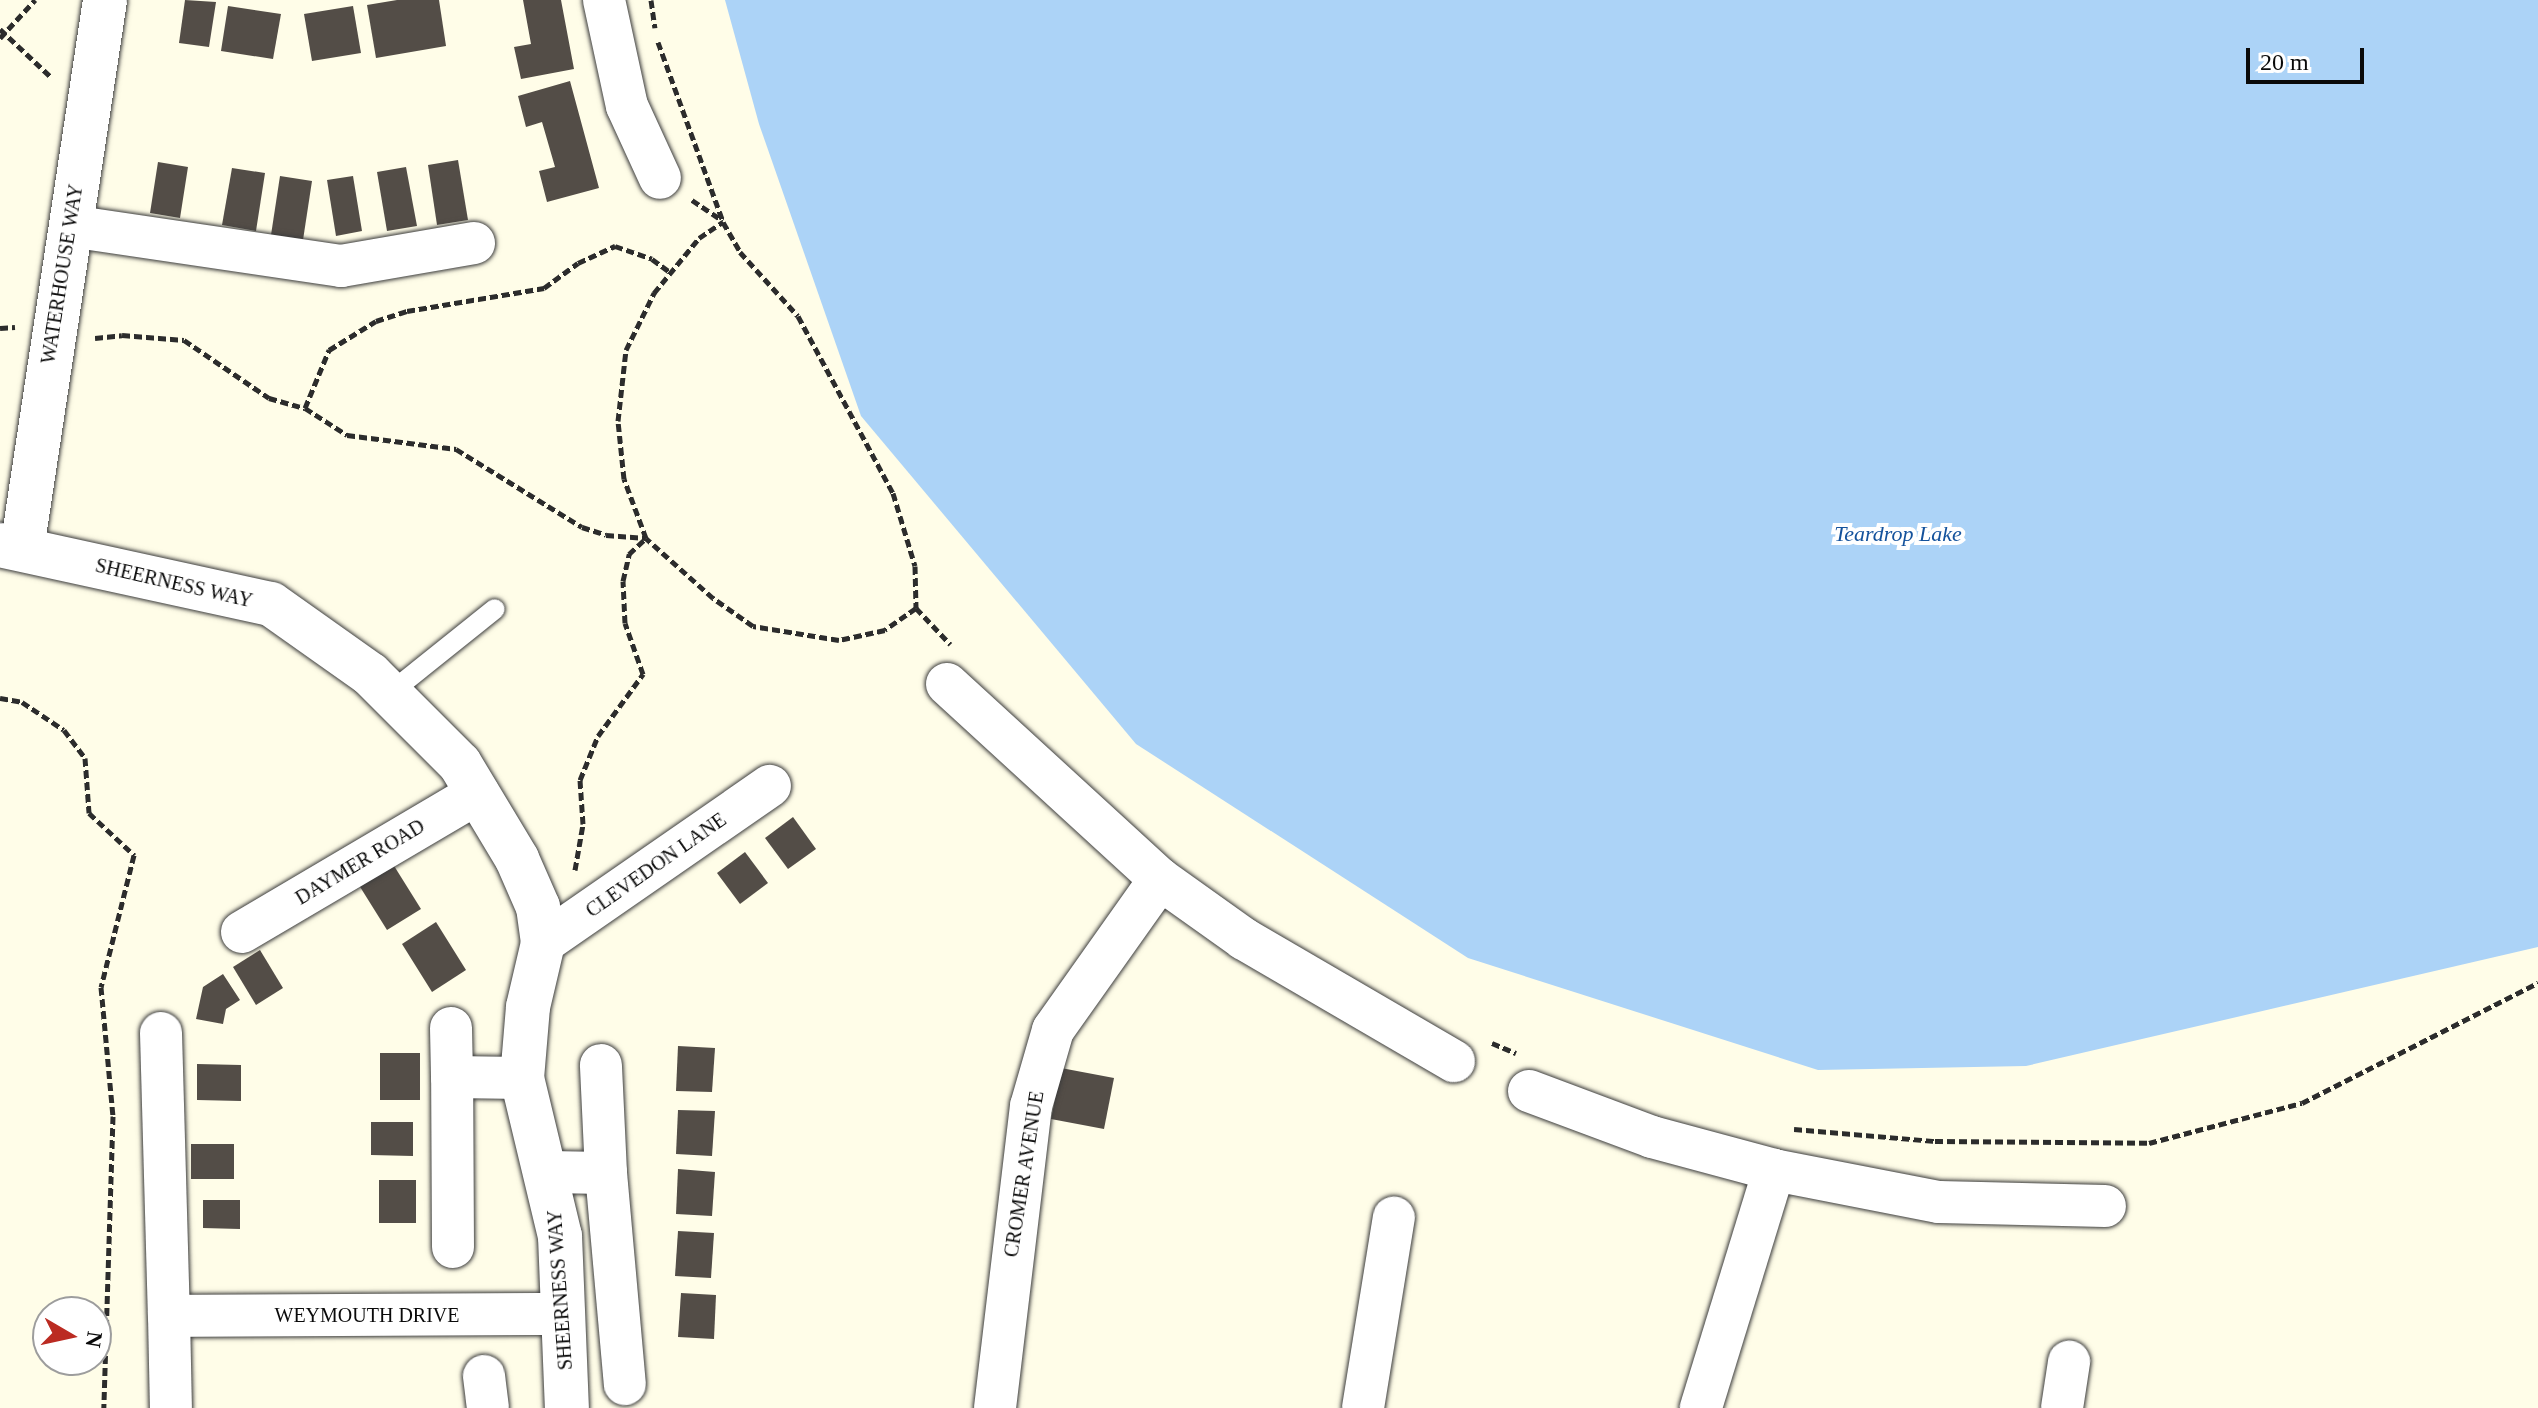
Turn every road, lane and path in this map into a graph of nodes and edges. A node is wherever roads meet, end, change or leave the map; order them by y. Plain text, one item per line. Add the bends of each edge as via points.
1 (35, 0) edge
2 (105, 0) edge
3 (604, 0) edge
4 (651, 0) edge
5 (2, 34) edge
6 (88, 110) junction
7 (660, 178) dead end
8 (723, 222) junction
9 (70, 226) junction
10 (474, 243) dead end
11 (671, 273) junction
12 (51, 345) junction
13 (305, 408) junction
14 (646, 538) junction
15 (11, 547) edge
16 (916, 608) junction
17 (495, 609) dead end
18 (952, 668) joint
19 (390, 693) junction
20 (0, 698) edge
21 (770, 786) dead end
22 (478, 793) junction
23 (1160, 879) junction
24 (540, 925) junction
25 (242, 932) dead end
26 (2538, 983) edge
27 (451, 1028) dead end
28 (161, 1033) dead end
29 (1470, 1051) joint
30 (601, 1065) dead end
31 (1530, 1075) joint
32 (452, 1077) junction
33 (522, 1078) junction
34 (1782, 1128) dead end
35 (1774, 1170) junction
36 (548, 1172) junction
37 (606, 1173) junction
38 (2105, 1206) dead end
39 (1394, 1217) dead end
40 (453, 1247) dead end
41 (564, 1314) junction
42 (169, 1316) junction
43 (2069, 1362) dead end
44 (625, 1384) dead end
45 (104, 1408) edge
46 (171, 1408) edge
47 (567, 1408) edge
48 (995, 1408) edge
49 (1363, 1408) edge
50 (1701, 1408) edge
51 (2062, 1408) edge

1 - 5 path
2 - 6 street, WATERHOUSE WAY
3 - 7 street via 627,106
4 - 8 path via 657,39
5 - 6 path
6 - 9 street, WATERHOUSE WAY
8 - 11 path via 699,238
8 - 16 path via 740,252 798,316 893,493 915,566
9 - 10 street via 341,266
9 - 12 street, WATERHOUSE WAY
11 - 13 path via 652,259 615,246 578,263 544,288 376,321 329,350
11 - 14 path via 654,293 626,350 618,421 624,479
12 - 13 path via 122,335 184,340 269,398
12 - 15 street, WATERHOUSE WAY
13 - 14 path via 347,435 456,449 582,527
14 - 16 path via 753,626 839,640 885,630
14 - 24 path via 629,554 623,581 625,623 643,674 598,736 580,780 583,824 573,884
15 - 19 street, SHEERNESS WAY via 271,604
16 - 18 path
17 - 19 lane
18 - 23 street
19 - 22 street, SHEERNESS WAY via 460,764
20 - 45 path via 22,702 64,730 85,758 89,813 134,855 101,987 113,1116
21 - 24 street, CLEVEDON LANE
22 - 24 street, SHEERNESS WAY
22 - 25 street, DAYMER ROAD
23 - 29 street via 1244,939
23 - 48 street, CROMER AVENUE via 1053,1030 1031,1106
24 - 33 street, SHEERNESS WAY
26 - 34 path via 2302,1103 2149,1143 1935,1141
27 - 32 street
28 - 42 street
29 - 31 path
30 - 37 street
31 - 35 street via 1652,1137
32 - 33 street
32 - 40 street
33 - 36 street, SHEERNESS WAY
35 - 38 street via 1939,1202
35 - 50 street
36 - 37 street
36 - 41 street, SHEERNESS WAY via 560,1236
37 - 44 street
39 - 49 street
41 - 42 street, WEYMOUTH DRIVE
41 - 47 street, SHEERNESS WAY
42 - 46 street
43 - 51 street

